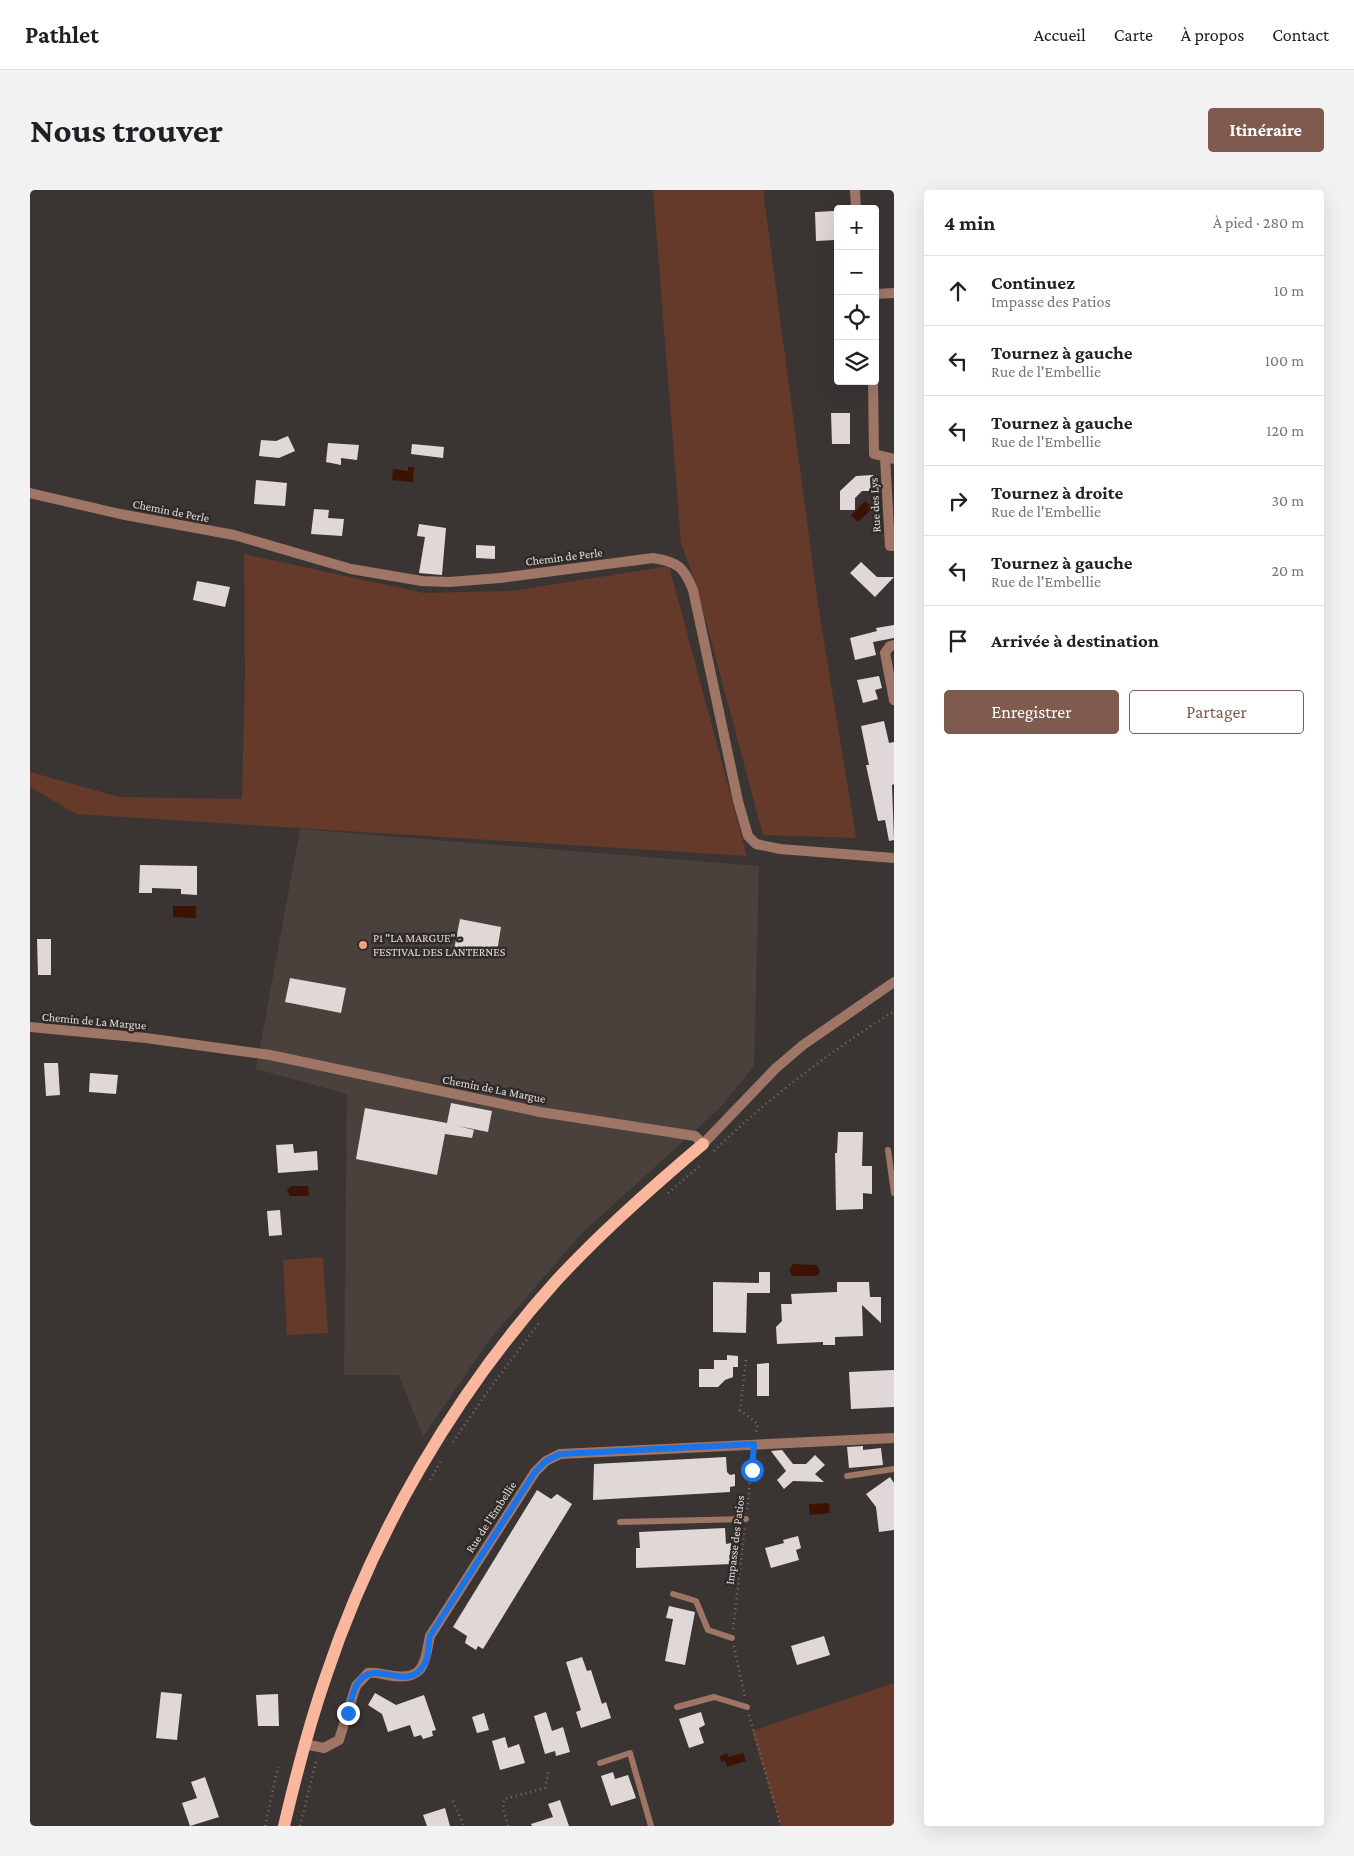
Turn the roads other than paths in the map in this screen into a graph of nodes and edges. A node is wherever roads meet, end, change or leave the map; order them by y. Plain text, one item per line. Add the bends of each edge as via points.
1 (855, 190) edge
2 (856, 205) edge
3 (894, 293) edge
4 (879, 294) edge
5 (873, 385) edge
6 (890, 458) edge
7 (30, 493) edge
8 (894, 546) edge
9 (894, 645) edge
10 (894, 700) edge
11 (894, 858) edge
12 (894, 982) edge
13 (30, 1027) edge
14 (703, 1144) junction
15 (888, 1150) dead end
16 (894, 1193) edge
17 (894, 1438) edge
18 (894, 1471) edge
19 (847, 1476) dead end
20 (746, 1519) road end
21 (620, 1522) dead end
22 (673, 1594) dead end
23 (732, 1638) road end
24 (677, 1707) dead end
25 (747, 1707) road end
26 (304, 1744) junction
27 (600, 1764) dead end
28 (284, 1826) edge
29 (651, 1826) edge

1 - 2 street
3 - 4 street
5 - 6 street, Rue des Lys via 874,454
6 - 8 street, Rue des Lys via 890,546
7 - 11 street, Chemin de Perle via 234,535 351,569 422,581 500,578 653,558 670,560 687,575 693,590 748,836 756,844 780,849
9 - 10 street via 886,653
12 - 14 street via 790,1056
13 - 14 street, Chemin de La Margue via 146,1038 270,1055 540,1112 695,1136
14 - 26 main road via 614,1221 556,1282 505,1343 452,1418 408,1491 368,1568 326,1675
15 - 16 lane
17 - 26 street, Rue de l'Embellie via 560,1454 546,1461 535,1472 430,1636 426,1662 418,1672 407,1678 368,1673 356,1686 338,1740 324,1748
18 - 19 lane
20 - 21 lane
22 - 23 lane via 696,1601 708,1630
24 - 25 lane via 714,1697
26 - 28 main road
27 - 29 lane via 630,1753

